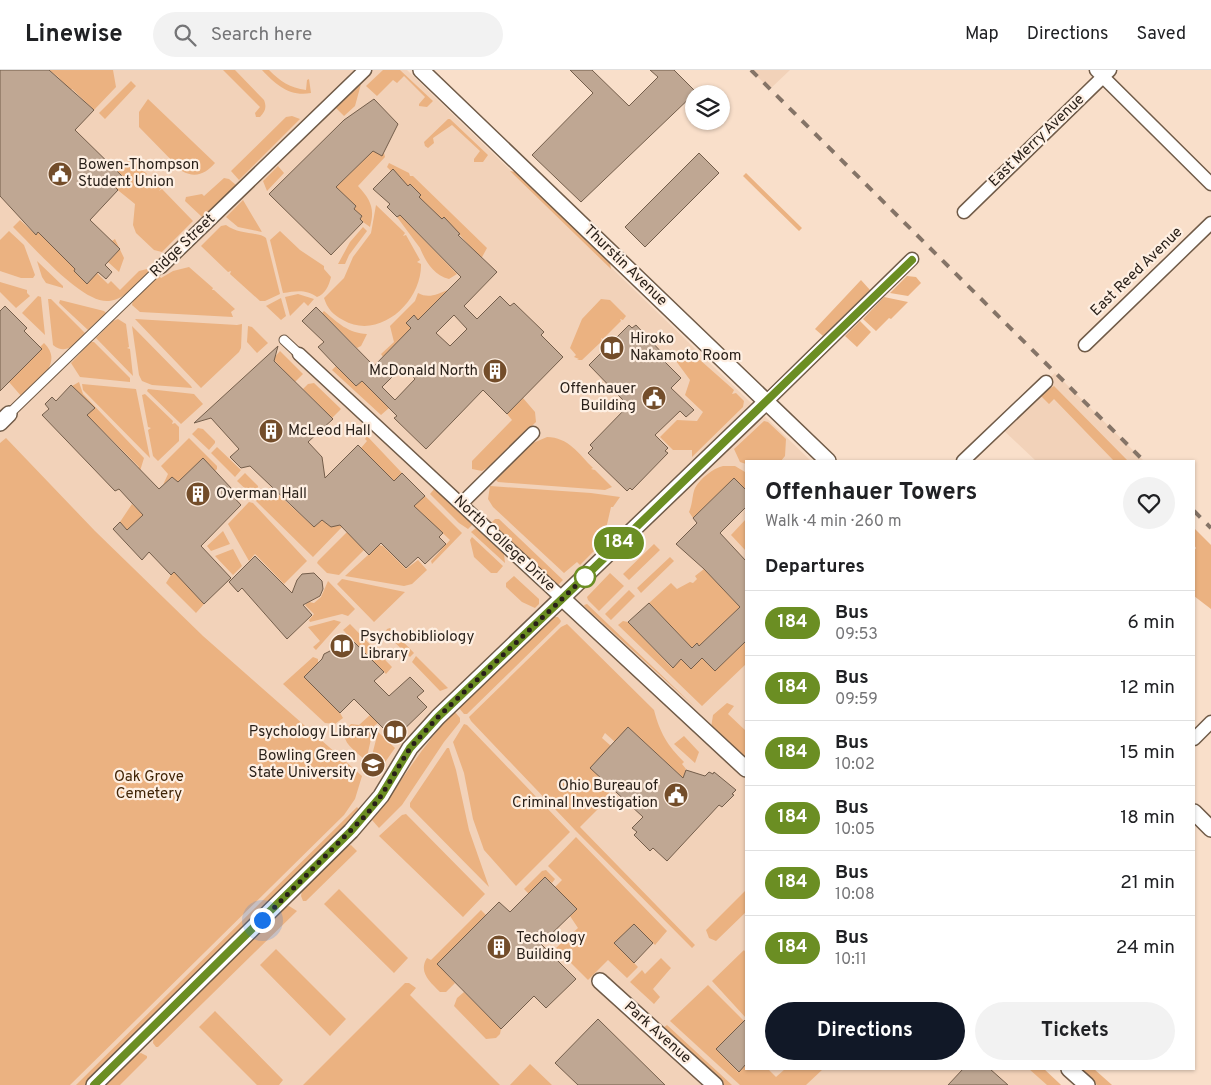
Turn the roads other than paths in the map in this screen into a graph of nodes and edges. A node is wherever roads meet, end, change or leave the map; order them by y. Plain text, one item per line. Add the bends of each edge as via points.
1 (365, 70) edge
2 (421, 70) edge
3 (1103, 72) edge
4 (1211, 184) edge
5 (964, 212) dead end
6 (1211, 223) edge
7 (912, 260) dead end
8 (161, 267) joint
9 (284, 340) dead end
10 (1085, 345) dead end
11 (299, 354) joint
12 (1046, 382) dead end
13 (766, 402) junction
14 (4, 419) edge
15 (533, 433) dead end
16 (827, 460) edge
17 (964, 460) edge
18 (461, 504) junction
19 (563, 598) junction
20 (1211, 722) edge
21 (1195, 738) edge
22 (745, 768) edge
23 (1195, 813) edge
24 (1211, 829) edge
25 (600, 980) dead end
26 (1070, 1070) edge
27 (94, 1085) edge
28 (715, 1085) edge
29 (1087, 1085) edge

1 - 8 street, Ridge Street
2 - 13 street, Thurstin Avenue
3 - 4 street
3 - 5 street, East Merry Avenue
6 - 10 street, East Reed Avenue
7 - 13 street
8 - 14 street, Ridge Street
9 - 11 street, North College Drive
11 - 18 street, North College Drive
12 - 17 street
13 - 16 street, Thurstin Avenue
13 - 19 street
15 - 18 street
18 - 19 street, North College Drive
19 - 22 street, North College Drive
19 - 27 street via 438,717 410,748 381,796 334,849
20 - 21 street
23 - 24 street
25 - 28 street, Park Avenue
26 - 29 street

